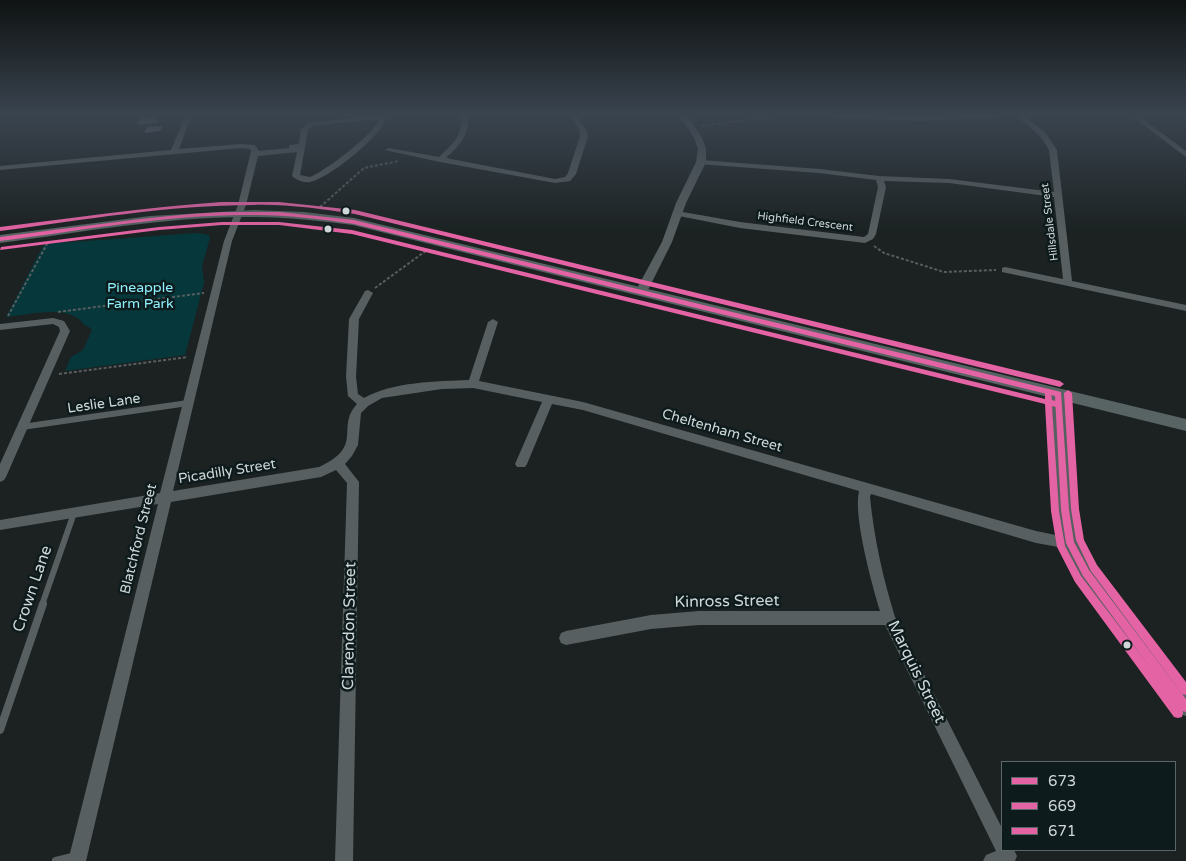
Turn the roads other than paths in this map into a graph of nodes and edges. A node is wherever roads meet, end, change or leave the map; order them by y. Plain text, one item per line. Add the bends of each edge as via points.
1 (150, 154) edge
2 (255, 154) edge
3 (300, 154) edge
4 (349, 154) edge
5 (413, 154) edge
6 (446, 154) edge
7 (578, 154) edge
8 (702, 154) edge
9 (1053, 154) edge
10 (440, 160) junction
11 (701, 162) junction
12 (0, 168) edge
13 (879, 178) junction
14 (1058, 194) junction
15 (677, 213) junction
16 (236, 220) junction
17 (0, 240) edge
18 (1004, 270) road end
19 (1068, 283) junction
20 (641, 292) junction
21 (368, 293) road end
22 (1186, 308) edge
23 (493, 322) dead end
24 (3, 323) edge
25 (473, 384) junction
26 (1058, 394) junction
27 (548, 399) junction
28 (189, 403) junction
29 (364, 403) junction
30 (1186, 425) edge
31 (22, 427) junction
32 (338, 464) junction
33 (521, 464) dead end
34 (0, 477) edge
35 (866, 488) junction
36 (166, 498) junction
37 (74, 513) junction
38 (0, 525) edge
39 (1070, 543) junction
40 (890, 618) junction
41 (566, 638) dead end
42 (1186, 707) edge
43 (0, 730) edge
44 (1001, 851) edge
45 (78, 858) edge
46 (56, 861) edge
47 (344, 861) edge

1 - 12 street
2 - 16 street, Blatchford Street
3 - 4 street via 296,176 302,180 324,173
5 - 10 street
6 - 10 street
7 - 10 street via 572,174 567,179 555,181
8 - 11 street
9 - 14 street, Hillsdale Street
11 - 13 street
11 - 15 street
13 - 14 street via 949,181
13 - 15 street, Highfield Crescent via 882,187 872,234 866,240 740,225
14 - 19 street, Hillsdale Street
15 - 20 street via 667,242
16 - 17 main road via 86,233 64,232
16 - 20 main road via 402,235
16 - 28 street, Blatchford Street
18 - 19 street
19 - 22 street
20 - 26 main road
21 - 29 street via 354,318 351,377 353,396
23 - 25 street
24 - 31 street via 53,321 60,322 65,330
25 - 27 street, Cheltenham Street
25 - 29 street, Cheltenham Street via 380,394
26 - 30 main road
26 - 39 street
27 - 33 street
27 - 35 street, Cheltenham Street via 583,406
28 - 31 lane, Leslie Lane
28 - 36 street, Blatchford Street
29 - 32 street via 356,412 352,445
31 - 34 street
32 - 36 street, Picadilly Street via 321,472
32 - 47 street, Clarendon Street via 353,482
35 - 39 street, Cheltenham Street via 1036,537
35 - 40 street, Marquis Street via 867,527 880,589
36 - 37 street, Picadilly Street
36 - 45 street, Blatchford Street
37 - 38 street, Picadilly Street
37 - 43 lane, Crown Lane
39 - 42 street via 1086,573
40 - 41 street, Kinross Street via 699,618 651,622
40 - 44 street, Marquis Street
45 - 46 lane

